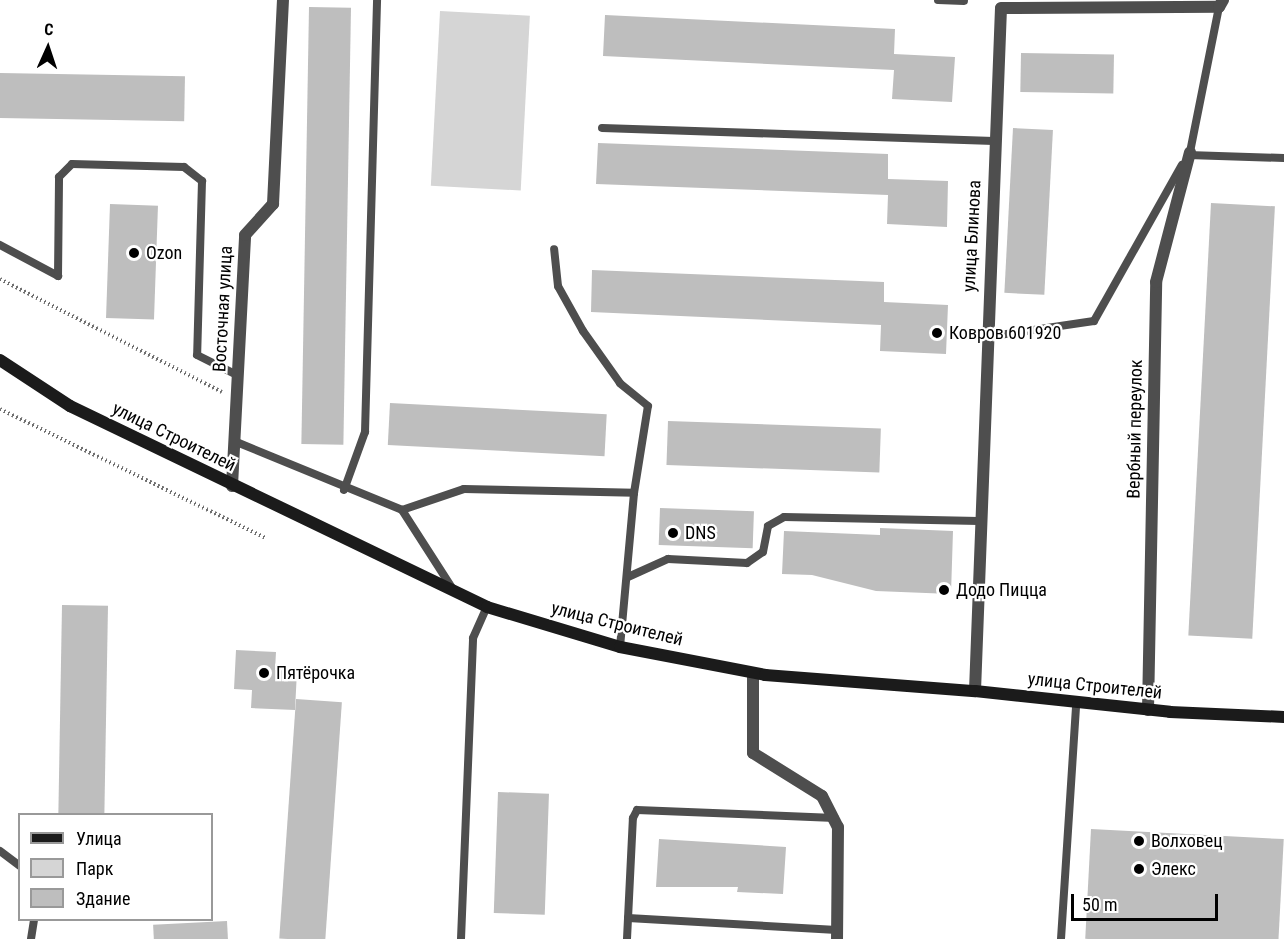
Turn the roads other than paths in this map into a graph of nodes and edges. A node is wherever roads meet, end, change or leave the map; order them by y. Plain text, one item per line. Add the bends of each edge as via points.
1 (283, 0) edge
2 (377, 0) edge
3 (938, 0) edge
4 (964, 1) edge
5 (1221, 3) edge
6 (602, 128) dead end
7 (994, 141) junction
8 (1190, 152) junction
9 (1284, 158) edge
10 (0, 245) edge
11 (554, 249) dead end
12 (985, 338) junction
13 (0, 360) edge
14 (237, 375) junction
15 (234, 441) junction
16 (232, 486) junction
17 (344, 490) junction
18 (633, 493) junction
19 (402, 510) junction
20 (979, 521) junction
21 (628, 577) junction
22 (455, 592) junction
23 (487, 607) junction
24 (620, 647) junction
25 (753, 674) junction
26 (975, 690) junction
27 (1076, 704) junction
28 (1148, 710) junction
29 (1284, 717) edge
30 (835, 818) junction
31 (0, 850) edge
32 (18, 864) edge
33 (628, 918) junction
34 (34, 921) edge
35 (837, 934) edge
36 (31, 939) edge
37 (461, 939) edge
38 (627, 939) edge
39 (1061, 939) edge

1 - 14 street, Восточная улица via 273,204 245,235
2 - 17 lane via 365,432
3 - 4 lane
5 - 7 street, улица Блинова via 1001,8
5 - 8 lane
6 - 7 lane
7 - 12 street, улица Блинова
8 - 9 lane
8 - 12 lane via 1094,321
8 - 28 street, Вербный переулок via 1156,282
10 - 14 lane via 58,276 59,177 72,164 184,167 202,181 197,355
11 - 18 lane via 558,286 583,330 620,383 648,406
12 - 20 street, улица Блинова
13 - 16 main road, улица Строителей via 70,406
14 - 15 street, Восточная улица
15 - 16 street, Восточная улица
15 - 17 lane
16 - 22 main road, улица Строителей
17 - 19 lane
18 - 19 lane via 464,489
18 - 21 lane
19 - 22 lane
20 - 21 lane via 784,517 768,526 764,552 747,563 668,559
20 - 26 street, улица Блинова
21 - 24 lane
22 - 23 main road, улица Строителей
23 - 24 main road, улица Строителей
23 - 37 lane via 472,638
24 - 25 main road, улица Строителей
25 - 26 main road, улица Строителей
25 - 30 street via 753,753 822,796
26 - 27 main road, улица Строителей
27 - 28 main road, улица Строителей
27 - 39 lane
28 - 29 main road, улица Строителей
30 - 33 lane via 637,810 633,818
30 - 35 street via 839,836
31 - 32 lane
33 - 35 lane
33 - 38 lane
34 - 36 lane

